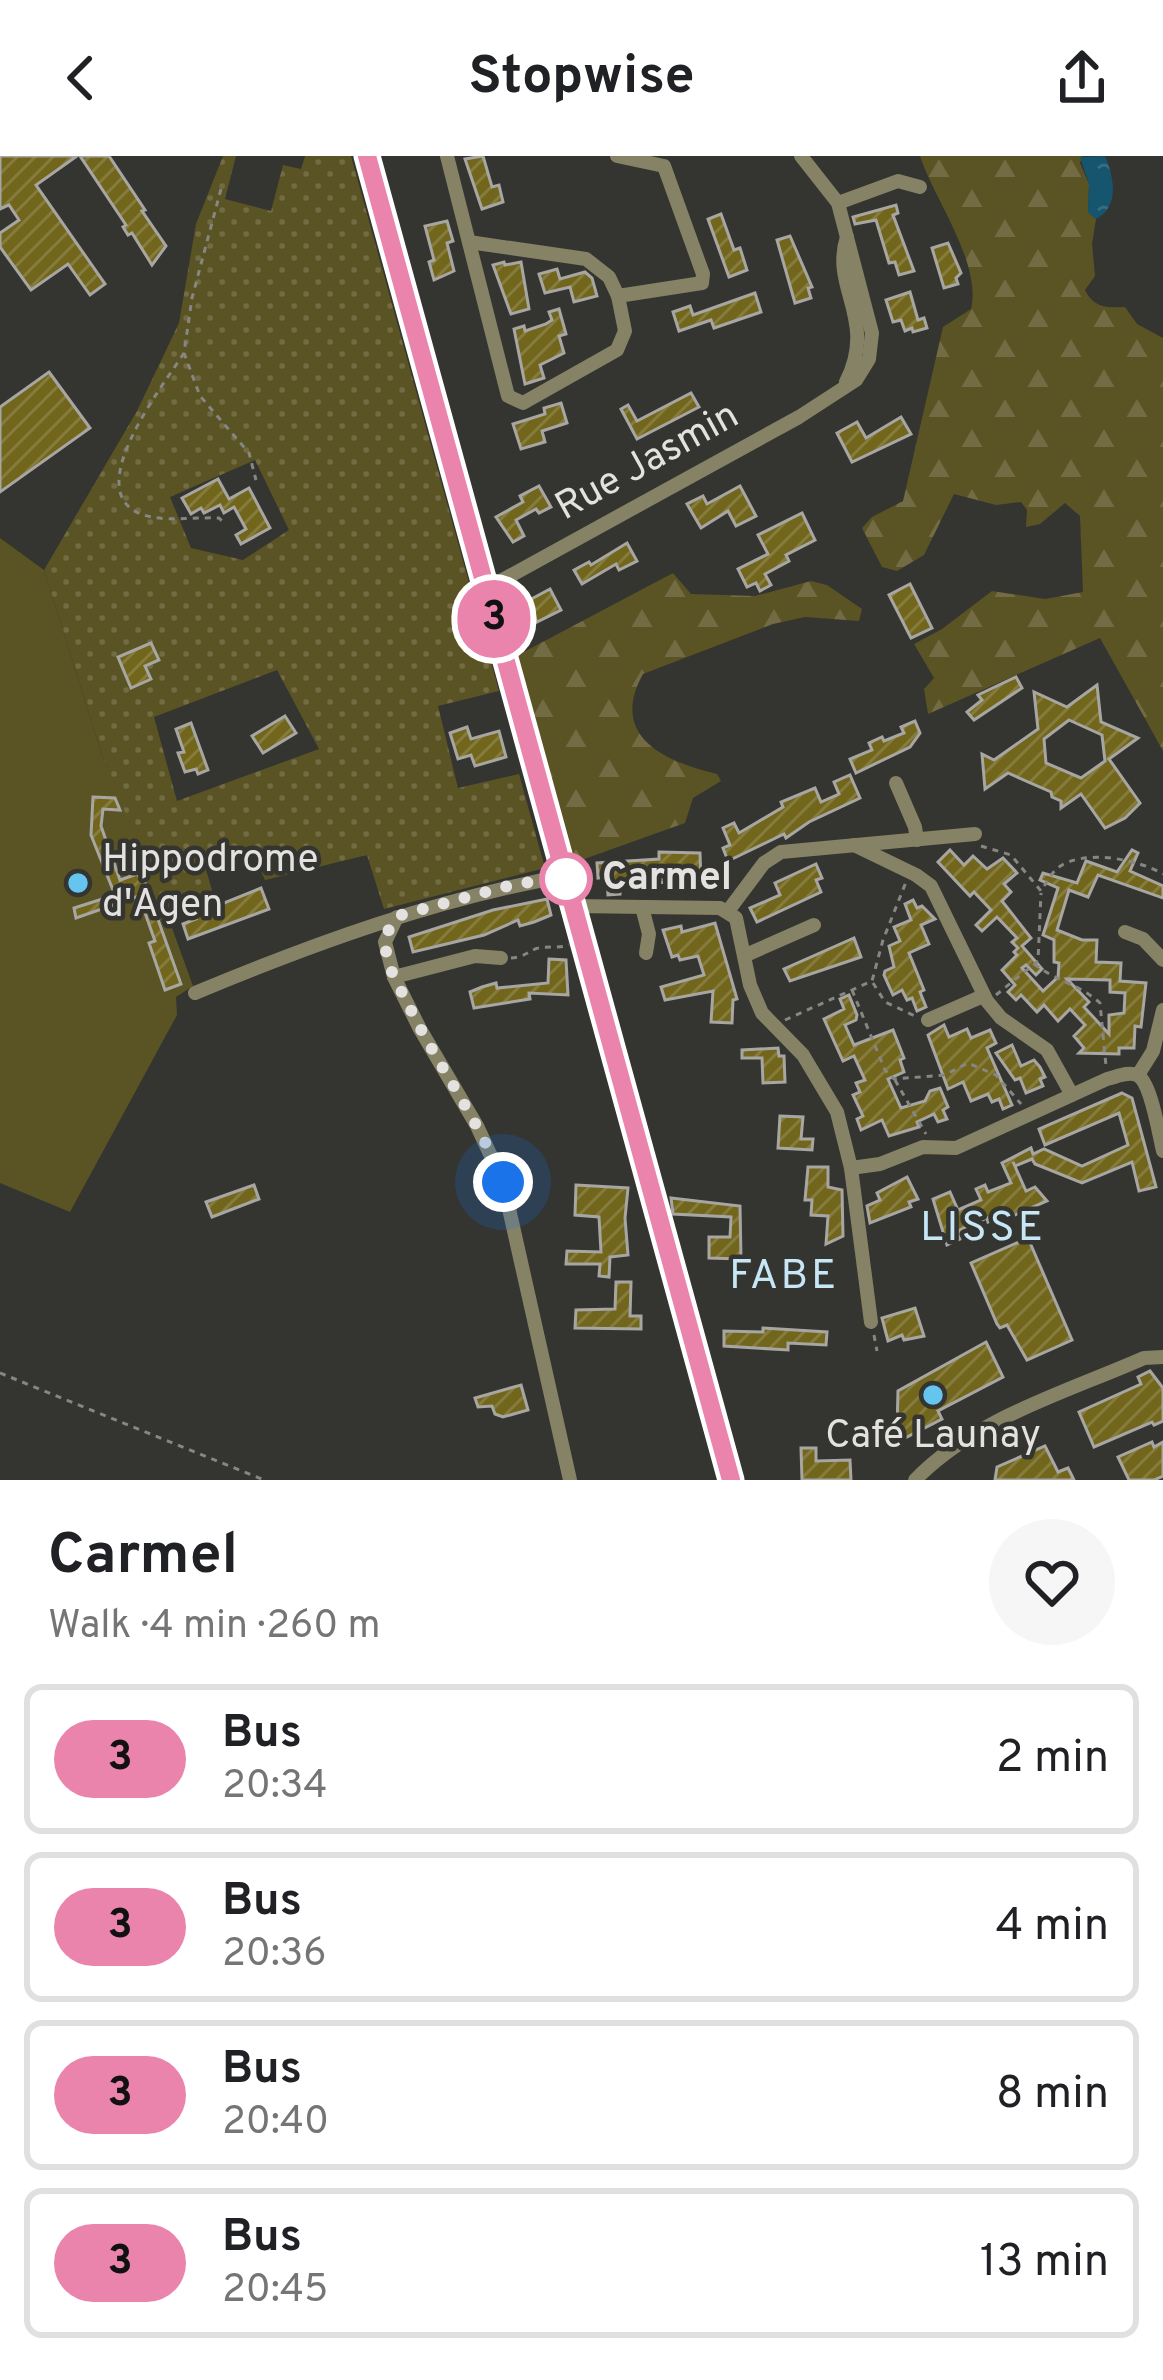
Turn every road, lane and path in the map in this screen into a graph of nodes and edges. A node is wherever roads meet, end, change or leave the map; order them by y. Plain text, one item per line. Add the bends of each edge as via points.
1 (367, 156) edge
2 (447, 156) edge
3 (617, 156) edge
4 (801, 156) edge
5 (920, 187) dead end
6 (221, 189) dead end
7 (838, 203) junction
8 (469, 242) junction
9 (618, 296) junction
10 (184, 353) junction
11 (256, 480) dead end
12 (225, 524) dead end
13 (486, 589) junction
14 (896, 783) dead end
15 (971, 834) joint
16 (917, 839) junction
17 (854, 845) junction
18 (911, 872) junction
19 (1163, 874) edge
20 (565, 876) junction
21 (1042, 891) junction
22 (573, 906) junction
23 (642, 907) junction
24 (728, 910) junction
25 (397, 916) junction
26 (814, 926) dead end
27 (1125, 932) dead end
28 (583, 942) junction
29 (646, 953) dead end
30 (746, 955) junction
31 (500, 958) joint
32 (1163, 959) edge
33 (1034, 964) junction
34 (394, 977) junction
35 (872, 981) junction
36 (852, 990) junction
37 (195, 994) dead end
38 (984, 998) junction
39 (1163, 1010) edge
40 (928, 1019) joint
41 (772, 1025) junction
42 (1138, 1075) junction
43 (894, 1079) junction
44 (1107, 1079) junction
45 (1072, 1096) junction
46 (1158, 1112) edge
47 (1027, 1116) junction
48 (931, 1147) junction
49 (1163, 1151) edge
50 (851, 1168) junction
51 (871, 1322) joint
52 (877, 1351) dead end
53 (1163, 1357) edge
54 (0, 1372) edge
55 (264, 1480) edge
56 (570, 1480) edge
57 (731, 1480) edge
58 (915, 1480) edge

1 - 13 main road
2 - 8 street
3 - 9 street via 664,166 703,274 696,286
4 - 7 street, Rue Jasmin
5 - 7 street via 898,181
6 - 10 path
7 - 13 street, Rue Jasmin via 872,323 863,371 841,392
8 - 9 street via 586,259
8 - 9 street via 514,400 524,403 615,352 625,331
10 - 11 path via 200,396 249,453
10 - 12 path via 125,445 120,482 128,502 152,517
13 - 20 main road
14 - 16 street
15 - 16 street
15 - 21 path via 973,844 1011,855
16 - 17 street
17 - 18 street
17 - 24 street via 772,856
18 - 35 path
18 - 38 street via 939,898
19 - 21 path via 1083,858 1062,864
20 - 22 main road
20 - 25 street
21 - 33 path
22 - 23 street
22 - 28 main road
23 - 24 street
23 - 29 street
24 - 30 street
25 - 34 street via 385,942
25 - 37 street
26 - 30 street
27 - 32 street
28 - 31 path
28 - 57 main road
30 - 41 street via 750,985
31 - 34 street via 475,956
33 - 38 path
33 - 44 path via 1100,1003
34 - 56 street via 503,1182
35 - 36 path
35 - 40 path via 892,1008
36 - 41 path
36 - 43 path
38 - 40 street
38 - 45 street via 1047,1050
39 - 42 street via 1154,1051
41 - 50 street via 822,1082
42 - 44 street
42 - 46 street
43 - 47 path via 945,1075 968,1063 997,1075
43 - 48 path
44 - 45 street
45 - 47 street
46 - 49 street
47 - 48 street via 956,1148
48 - 50 street
50 - 51 street
51 - 52 path
53 - 58 street via 1144,1358 970,1436
54 - 55 path

